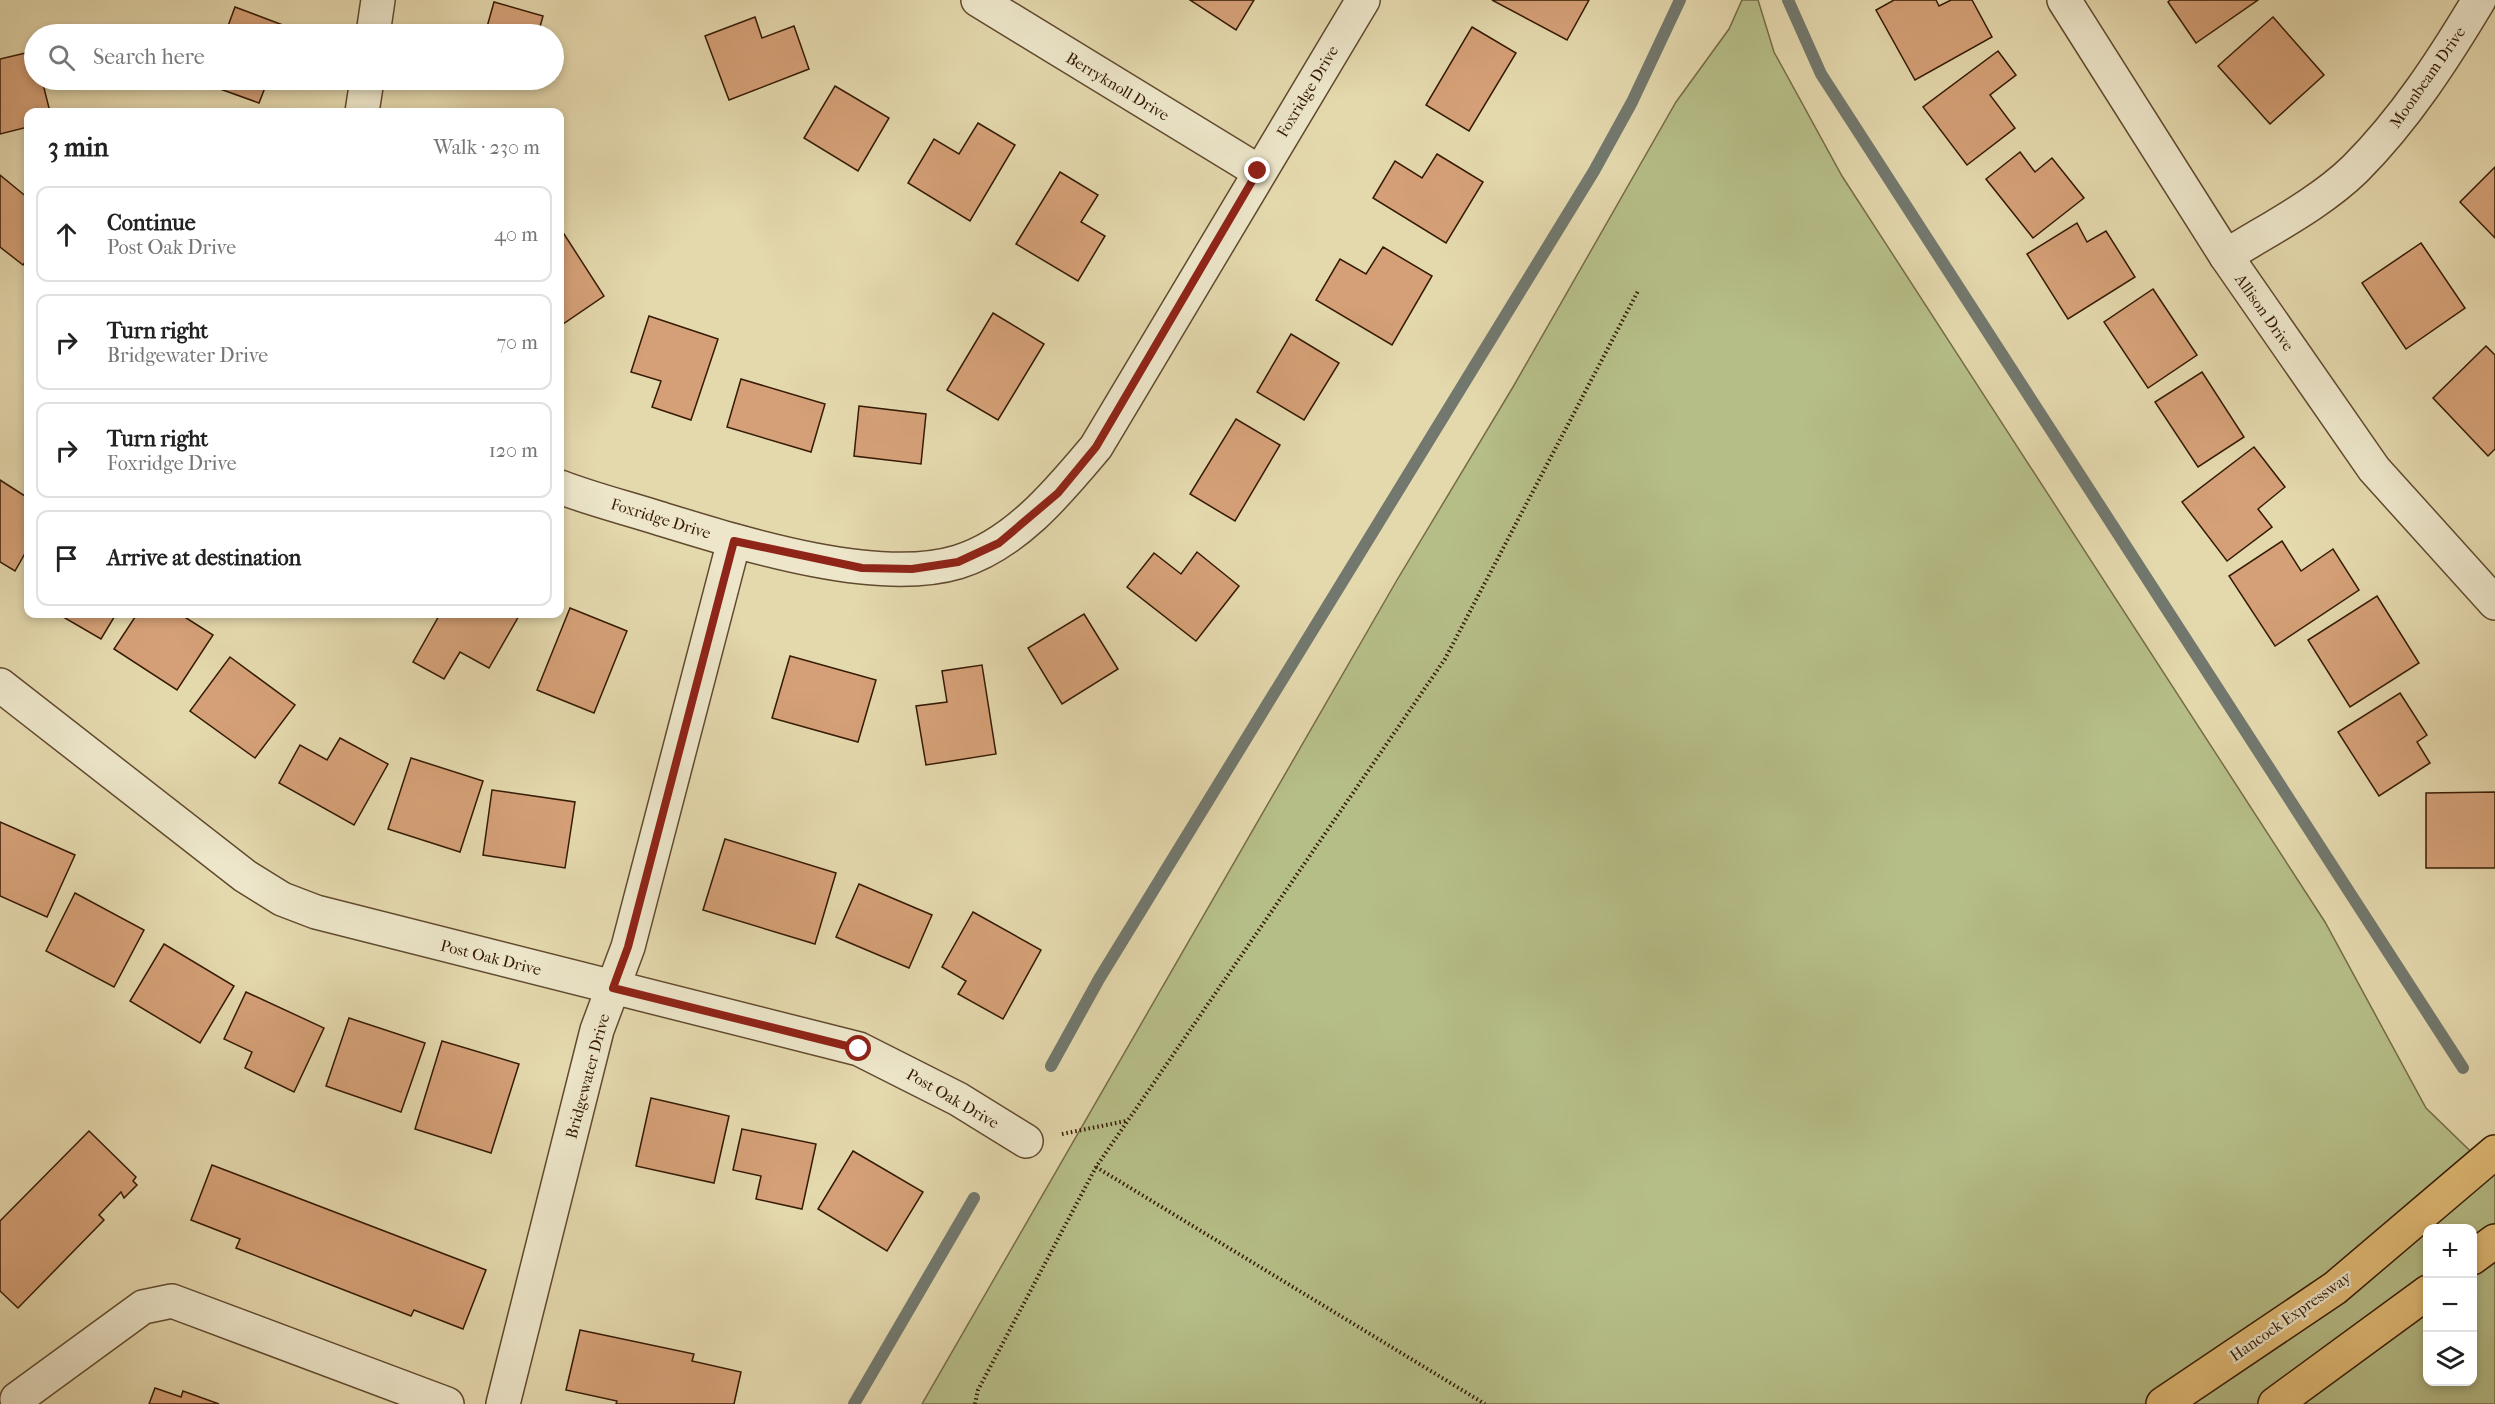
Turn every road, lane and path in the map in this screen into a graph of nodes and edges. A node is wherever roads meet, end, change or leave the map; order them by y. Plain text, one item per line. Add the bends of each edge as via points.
1 (378, 0) edge
2 (978, 0) edge
3 (1363, 0) edge
4 (2064, 0) edge
5 (2479, 0) edge
6 (374, 24) edge
7 (365, 90) edge
8 (363, 108) edge
9 (1258, 171) junction
10 (2226, 256) junction
11 (1638, 291) dead end
12 (564, 488) edge
13 (734, 541) junction
14 (2495, 603) edge
15 (0, 685) edge
16 (613, 988) junction
17 (1127, 1121) junction
18 (1026, 1141) joint
19 (2495, 1152) edge
20 (1096, 1167) junction
21 (2495, 1241) edge
22 (2477, 1254) edge
23 (2423, 1295) edge
24 (12, 1395) edge
25 (447, 1404) edge
26 (503, 1404) edge
27 (975, 1404) edge
28 (1485, 1404) edge
29 (2163, 1404) edge
30 (2275, 1404) edge

1 - 6 street
2 - 9 street, Berryknoll Drive
3 - 9 street, Foxridge Drive
4 - 10 street, Allison Drive
5 - 10 street, Moonbeam Drive via 2406,113 2354,170
7 - 8 street
9 - 13 street, Foxridge Drive via 1096,447 1058,493 999,543 958,562 912,569 862,568
10 - 14 street, Allison Drive via 2374,468
11 - 17 path via 1445,659
12 - 13 street, Foxridge Drive
13 - 16 street, Bridgewater Drive via 628,947
15 - 16 street, Post Oak Drive via 245,876 282,898 315,912
16 - 18 street, Post Oak Drive via 859,1049 930,1084
16 - 26 street, Bridgewater Drive via 597,1030
17 - 18 path
17 - 20 path
19 - 29 main road, Hancock Expressway via 2335,1288
20 - 27 path via 978,1390
20 - 28 path
21 - 22 main road
23 - 30 main road
24 - 25 street via 143,1307 172,1301

